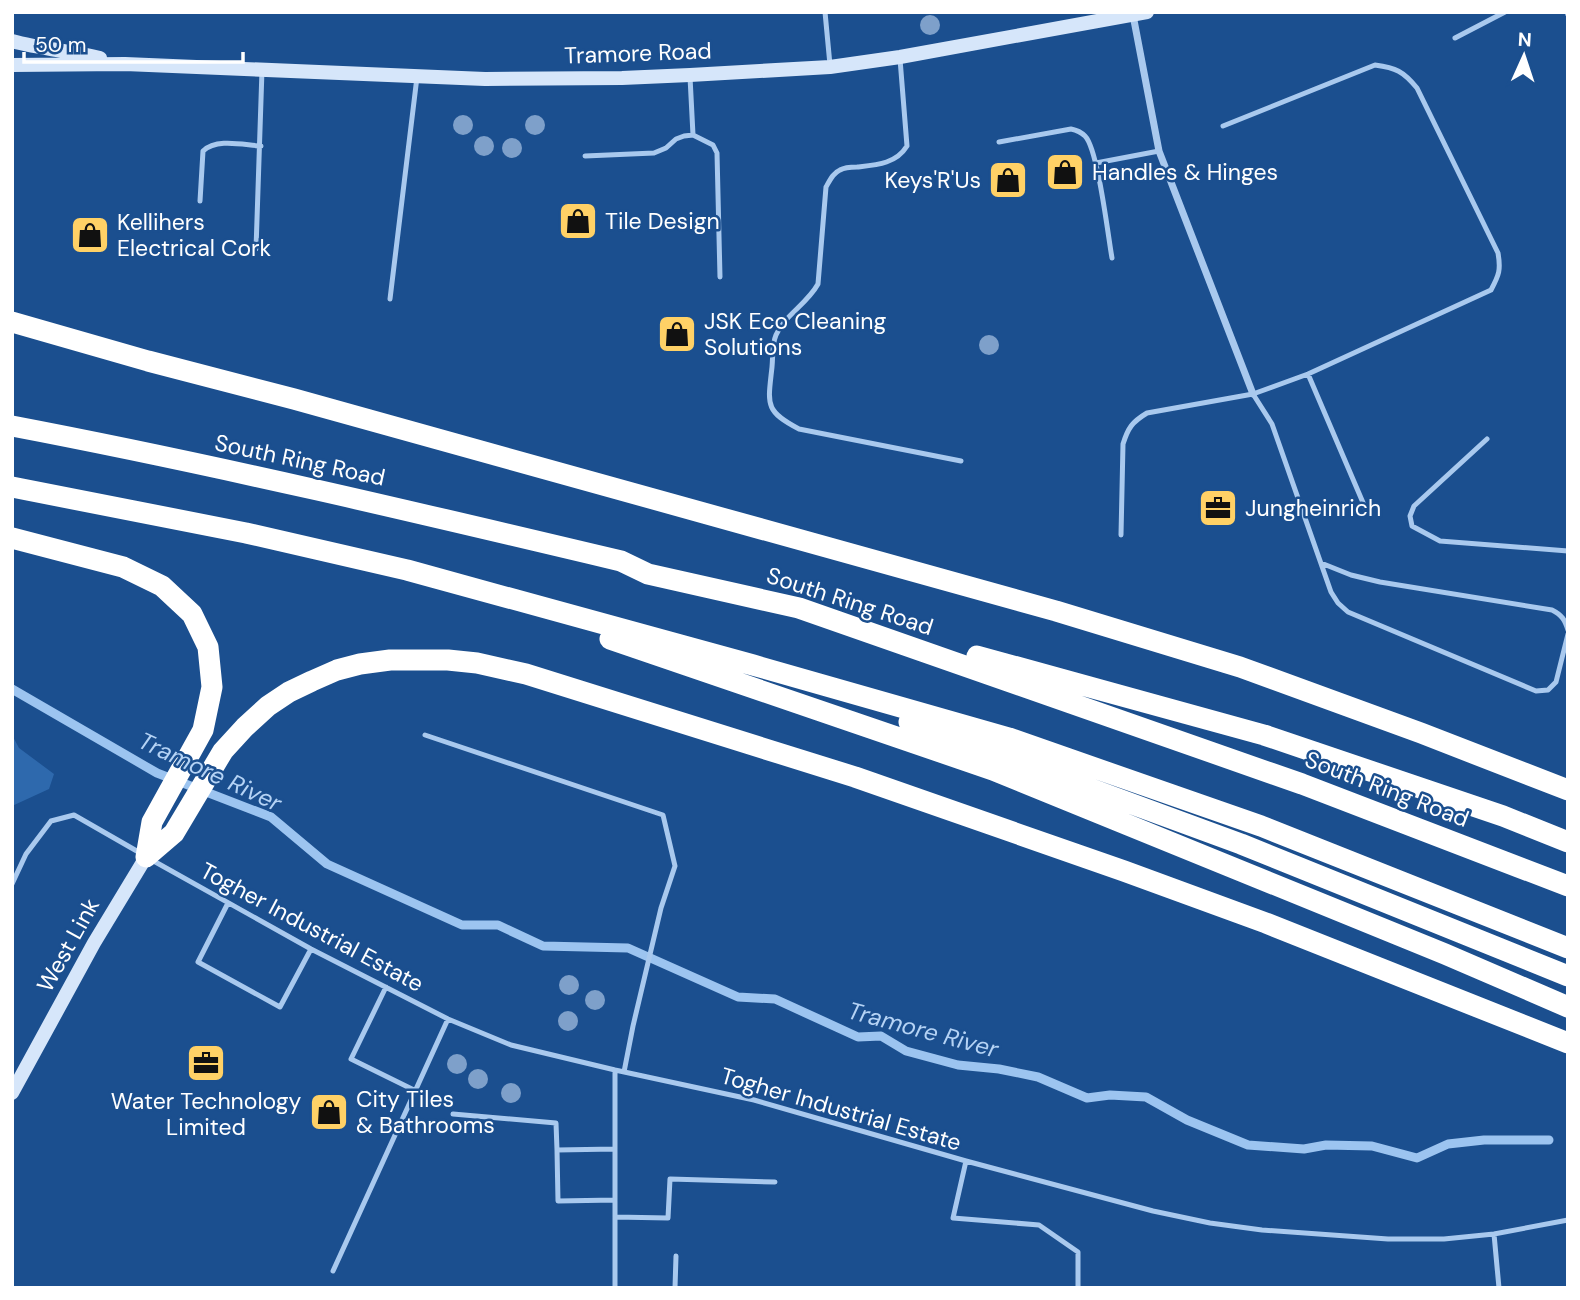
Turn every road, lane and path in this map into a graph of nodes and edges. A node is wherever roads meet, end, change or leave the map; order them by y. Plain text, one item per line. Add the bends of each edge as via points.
1 (825, 12) edge
2 (1505, 12) edge
3 (1140, 14) edge
4 (1455, 38) dead end
5 (12, 41) edge
6 (900, 57) junction
7 (125, 64) junction
8 (12, 65) edge
9 (830, 67) junction
10 (262, 70) junction
11 (690, 75) junction
12 (417, 77) junction
13 (1223, 126) dead end
14 (693, 135) junction
15 (999, 142) dead end
16 (261, 146) junction
17 (1159, 151) junction
18 (585, 156) dead end
19 (1096, 163) junction
20 (200, 201) dead end
21 (256, 249) dead end
22 (1112, 258) dead end
23 (720, 277) dead end
24 (390, 299) dead end
25 (12, 321) edge
26 (1308, 374) junction
27 (1253, 394) junction
28 (12, 426) edge
29 (1487, 439) dead end
30 (961, 461) dead end
31 (12, 487) edge
32 (1367, 512) dead end
33 (1121, 535) dead end
34 (12, 538) edge
35 (1568, 551) edge
36 (1321, 563) junction
37 (407, 570) junction
38 (799, 608) junction
39 (1568, 632) edge
40 (753, 665) junction
41 (425, 735) dead end
42 (1568, 790) edge
43 (1568, 842) edge
44 (146, 856) junction
45 (12, 884) edge
46 (1568, 886) edge
47 (228, 903) junction
48 (1568, 948) edge
49 (311, 949) junction
50 (1568, 976) edge
51 (386, 987) junction
52 (1568, 1007) edge
53 (448, 1019) junction
54 (1568, 1043) edge
55 (615, 1070) junction
56 (624, 1072) junction
57 (416, 1091) junction
58 (12, 1093) edge
59 (453, 1114) dead end
60 (615, 1149) junction
61 (557, 1150) junction
62 (966, 1161) junction
63 (775, 1182) dead end
64 (615, 1200) junction
65 (615, 1217) junction
66 (1568, 1220) edge
67 (1494, 1234) junction
68 (676, 1256) dead end
69 (333, 1271) dead end
70 (615, 1288) edge
71 (675, 1288) edge
72 (1078, 1288) edge
73 (1499, 1288) edge

1 - 9 lane
2 - 4 lane
3 - 6 street, Tramore Road
3 - 17 street
5 - 7 street, Tramore Road
6 - 9 street, Tramore Road
6 - 30 lane via 907,146 893,160 844,168 831,177 826,187 818,284 776,335 768,399 774,413 799,429
7 - 8 street, Tramore Road
7 - 10 street, Tramore Road
9 - 11 street, Tramore Road
10 - 12 street, Tramore Road
10 - 16 lane
11 - 12 street, Tramore Road
11 - 14 lane
12 - 24 lane
13 - 26 lane via 1375,65 1393,67 1417,88 1498,253 1501,267 1490,290
14 - 18 lane via 654,153
14 - 23 lane via 713,145 717,153
15 - 19 lane via 1077,130 1088,140
16 - 20 lane via 207,147
16 - 21 lane
17 - 19 lane
17 - 27 street
19 - 22 lane
25 - 42 highway via 1056,611 1240,667
26 - 27 lane
26 - 32 lane
27 - 33 lane via 1147,413 1135,420 1123,444
27 - 36 lane via 1272,424
28 - 38 highway, South Ring Road via 350,497
29 - 35 lane via 1414,506 1412,526 1440,541
31 - 37 highway
34 - 44 highway via 123,567 162,586 192,614 208,647 212,687 203,730 152,822
36 - 39 lane via 1380,582 1552,610 1561,614
36 - 39 lane via 1331,592 1348,612 1536,691 1548,690 1556,682
37 - 40 highway
37 - 52 highway via 993,770
38 - 43 highway via 1265,735
38 - 46 highway, South Ring Road via 1303,784
40 - 48 highway via 1009,737 1261,826
40 - 50 highway via 1241,844
41 - 56 lane via 663,815 675,866 658,919
44 - 45 lane, Togher Industrial Estate via 74,815 51,821 26,854
44 - 47 lane, Togher Industrial Estate
44 - 54 highway via 174,833 223,751 268,706 289,692 360,664 390,660 477,663 526,674 842,773 1099,862
44 - 58 street, West Link
47 - 49 lane, Togher Industrial Estate
47 - 49 lane via 198,962 281,1007
49 - 51 lane, Togher Industrial Estate
51 - 53 lane, Togher Industrial Estate
51 - 57 lane via 351,1059
53 - 55 lane, Togher Industrial Estate via 512,1045
53 - 57 lane
55 - 56 lane, Togher Industrial Estate
55 - 60 lane
56 - 62 lane, Togher Industrial Estate via 754,1100
57 - 69 lane
59 - 61 lane via 556,1123
60 - 61 lane
60 - 64 lane
61 - 64 lane via 558,1201
62 - 67 lane, Togher Industrial Estate via 1210,1223 1388,1239
62 - 72 lane via 953,1217 1040,1224 1078,1252
63 - 65 lane via 670,1179 668,1218
64 - 65 lane
65 - 70 lane
66 - 67 lane, Togher Industrial Estate
67 - 73 lane
68 - 71 lane

